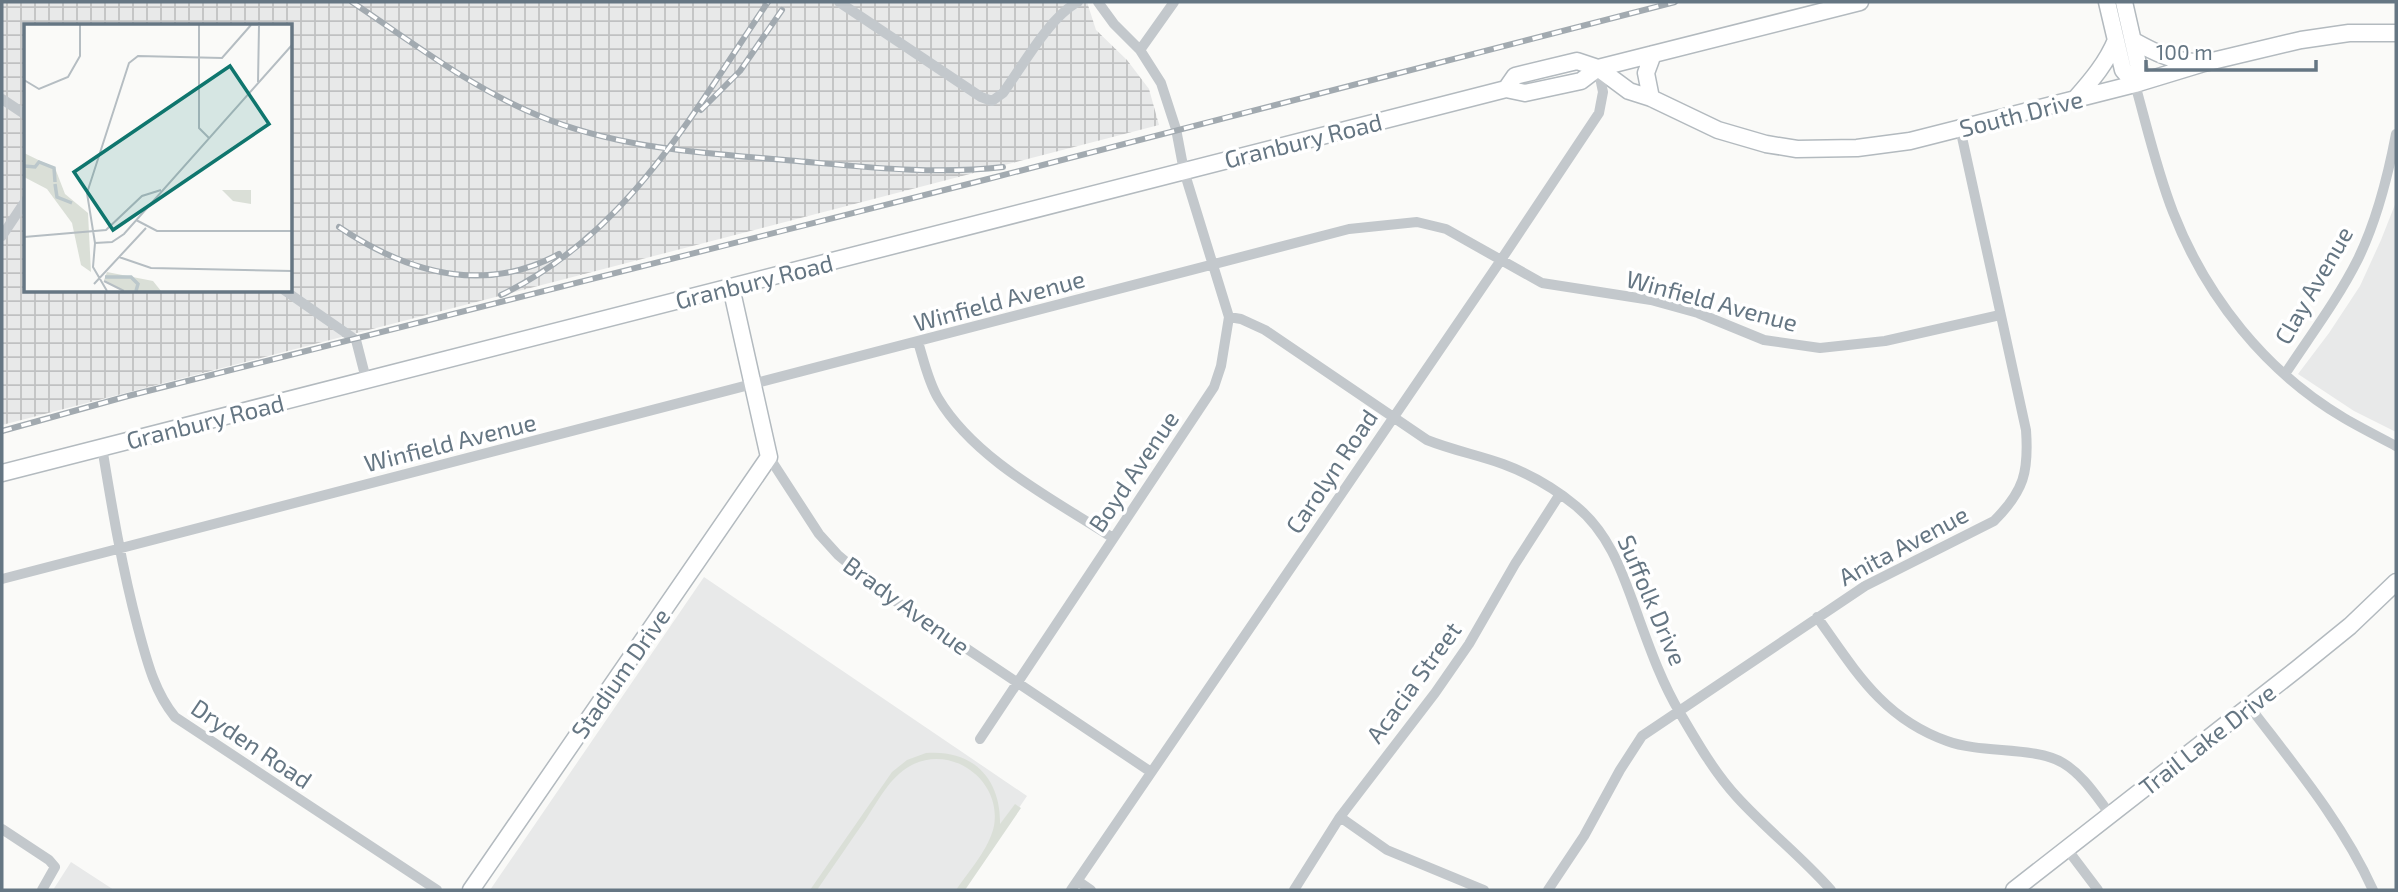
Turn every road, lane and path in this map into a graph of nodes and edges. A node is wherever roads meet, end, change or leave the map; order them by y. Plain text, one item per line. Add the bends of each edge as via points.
1 (839, 2) edge
2 (1078, 2) edge
3 (1098, 2) edge
4 (1174, 2) edge
5 (1860, 2) edge
6 (2106, 2) edge
7 (2124, 2) edge
8 (2396, 33) edge
9 (2116, 40) junction
10 (2134, 41) junction
11 (1140, 50) junction
12 (1653, 54) junction
13 (2204, 63) junction
14 (1598, 68) junction
15 (2136, 84) junction
16 (1651, 98) junction
17 (2076, 98) junction
18 (2, 99) edge
19 (24, 115) edge
20 (1960, 128) junction
21 (2396, 134) edge
22 (1184, 171) junction
23 (24, 203) edge
24 (2, 236) edge
25 (1502, 260) junction
26 (1212, 266) junction
27 (731, 287) junction
28 (287, 292) edge
29 (2000, 315) junction
30 (1229, 317) junction
31 (918, 342) junction
32 (2285, 374) junction
33 (366, 379) junction
34 (754, 385) junction
35 (1393, 417) junction
36 (2396, 446) edge
37 (102, 447) junction
38 (769, 457) junction
39 (2, 473) edge
40 (1560, 494) junction
41 (1113, 538) junction
42 (119, 549) junction
43 (2, 579) edge
44 (2396, 582) edge
45 (1817, 617) junction
46 (1018, 683) junction
47 (2249, 706) junction
48 (1678, 711) junction
49 (980, 739) dead end
50 (1151, 772) junction
51 (2110, 814) junction
52 (1340, 817) junction
53 (2, 829) edge
54 (2067, 849) junction
55 (1074, 885) edge
56 (43, 890) edge
57 (437, 890) edge
58 (471, 890) edge
59 (1091, 890) edge
60 (1294, 890) edge
61 (1484, 890) edge
62 (1548, 890) edge
63 (1831, 890) edge
64 (2014, 890) edge
65 (2098, 890) edge
66 (2373, 890) edge

1 - 2 street via 992,101 1003,93 1055,20
3 - 11 street
4 - 11 street
5 - 12 street, Granbury Road
6 - 9 street
7 - 10 street
8 - 13 street, South Drive via 2325,36
9 - 15 street via 2123,70
9 - 17 street
10 - 13 street via 2181,62
10 - 15 street via 2139,68
11 - 22 street via 1161,83
12 - 14 street, Granbury Road
12 - 16 street via 1646,73
13 - 15 street, South Drive
14 - 16 street, South Drive via 1629,91
14 - 22 street, Granbury Road via 1581,81 1525,93 1507,89
14 - 25 street, Carolyn Road via 1603,92 1600,113
15 - 17 street, South Drive
15 - 32 street via 2169,202 2201,274 2246,336
16 - 20 street, South Drive via 1718,130 1797,149 1857,148
17 - 20 street, South Drive
18 - 19 street
20 - 29 street, Anita Avenue
21 - 32 street, Clay Avenue via 2380,200 2358,259
22 - 26 street
22 - 27 street, Granbury Road
23 - 24 street
25 - 26 street, Winfield Avenue via 1446,229 1417,222 1349,229
25 - 29 street, Winfield Avenue via 1542,283 1651,300 1764,340 1820,348 1885,341
25 - 35 street, Carolyn Road
26 - 30 street, Boyd Avenue
26 - 31 street, Winfield Avenue
27 - 33 street, Granbury Road
27 - 34 street, Brady Avenue
28 - 33 street via 356,340
29 - 45 street, Anita Avenue via 2026,430 2028,455 2022,484 1994,521 1865,586
30 - 35 street, Suffolk Drive via 1265,330
30 - 41 street, Boyd Avenue via 1214,387
31 - 34 street, Winfield Avenue
31 - 41 street via 938,398 984,451
32 - 36 street via 2329,409
33 - 37 street, Granbury Road
34 - 38 street, Brady Avenue
34 - 42 street, Winfield Avenue
35 - 40 street, Suffolk Drive via 1427,440 1523,471
35 - 50 street, Carolyn Road
37 - 39 street, Granbury Road
37 - 42 street, Dryden Road
38 - 46 street, Brady Avenue via 805,516 838,555 882,592
38 - 58 street, Stadium Drive
40 - 48 street, Suffolk Drive via 1599,528 1616,558
40 - 52 street, Acacia Street via 1469,644
41 - 46 street, Boyd Avenue
42 - 43 street, Winfield Avenue
42 - 57 street, Dryden Road via 151,677 175,717
44 - 47 street, Trail Lake Drive
45 - 48 street, Anita Avenue
45 - 51 street via 1888,708 1934,736 1959,745 2055,759 2080,776
46 - 49 street, Boyd Avenue
46 - 50 street, Brady Avenue
47 - 51 street, Trail Lake Drive
47 - 66 street via 2340,827
48 - 62 street, Anita Avenue via 1642,736
48 - 63 street, Suffolk Drive via 1737,796
50 - 55 street, Carolyn Road
51 - 54 street, Trail Lake Drive
52 - 60 street, Acacia Street
52 - 61 street via 1387,850
53 - 56 street via 55,867
54 - 64 street, Trail Lake Drive
54 - 65 street
55 - 59 street

